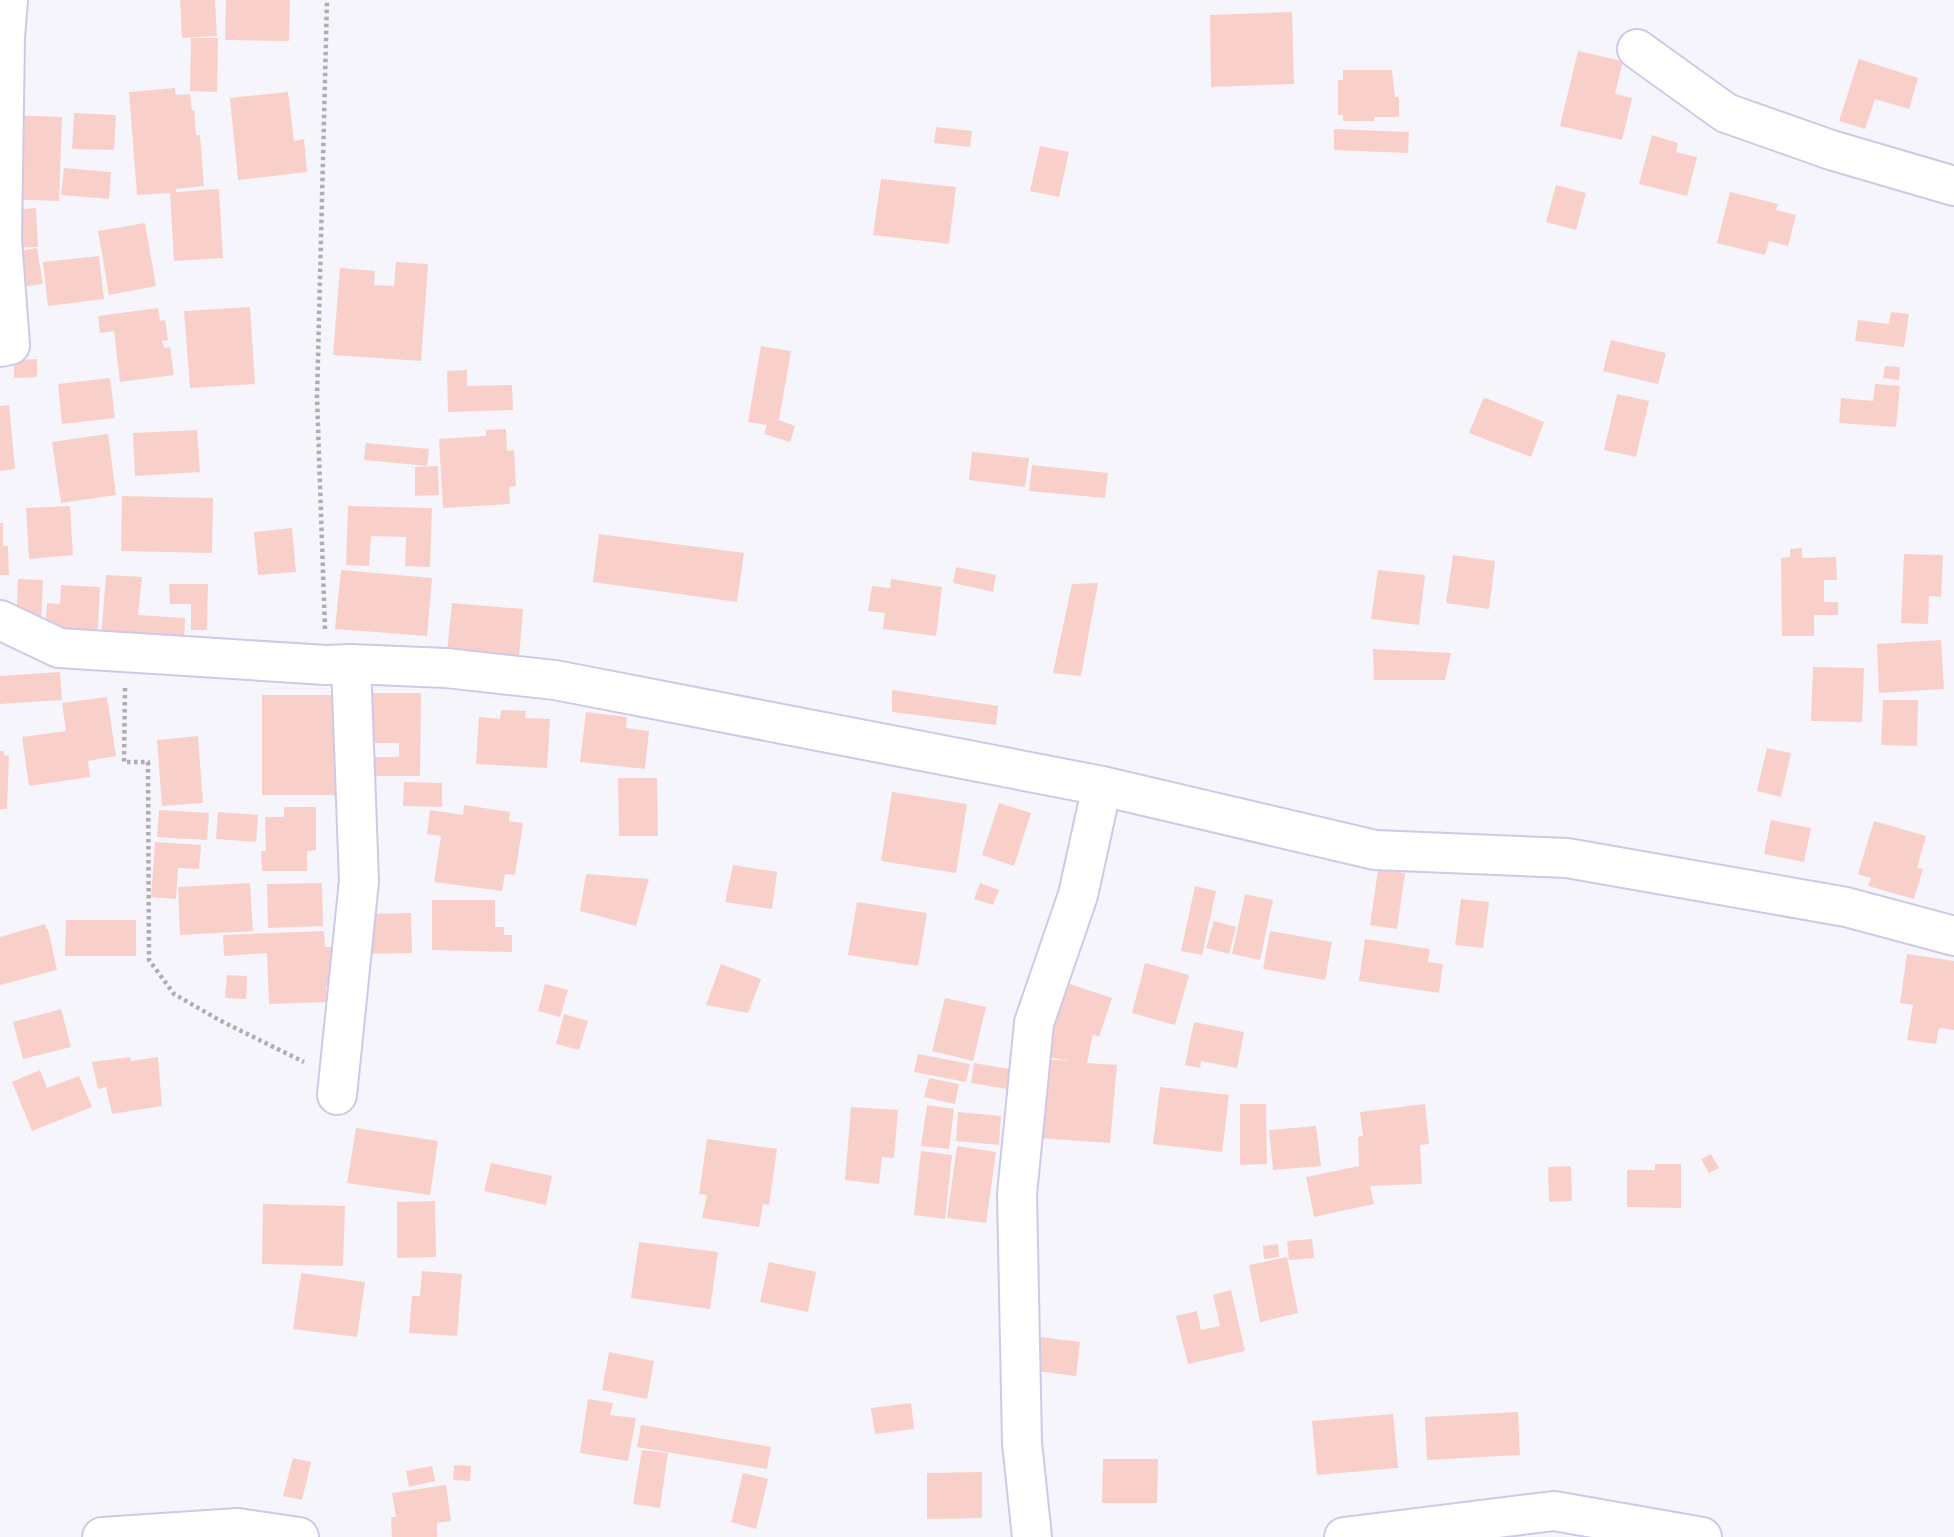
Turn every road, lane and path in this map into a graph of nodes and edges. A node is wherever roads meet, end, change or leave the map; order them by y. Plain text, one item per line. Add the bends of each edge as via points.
1 (8, 0) edge
2 (327, 0) edge
3 (1637, 49) dead end
4 (1954, 186) edge
5 (0, 347) edge
6 (0, 620) edge
7 (126, 652) junction
8 (339, 664) junction
9 (1102, 786) junction
10 (1954, 936) edge
11 (338, 1087) joint
12 (102, 1537) edge
13 (299, 1537) edge
14 (1032, 1537) edge
15 (1344, 1537) edge
16 (1702, 1537) edge

1 - 5 street via 2,240 10,345
2 - 8 path via 317,398
3 - 4 street via 1726,113
6 - 7 street via 59,648
7 - 8 street
7 - 11 path via 124,762 148,762 149,960 174,994
8 - 9 street via 446,668 555,680
8 - 11 street via 359,881
9 - 10 street via 1375,850 1567,858 1846,906
9 - 14 street via 1078,895 1034,1023 1017,1194 1022,1443
12 - 13 street via 238,1528
15 - 16 street via 1554,1510

